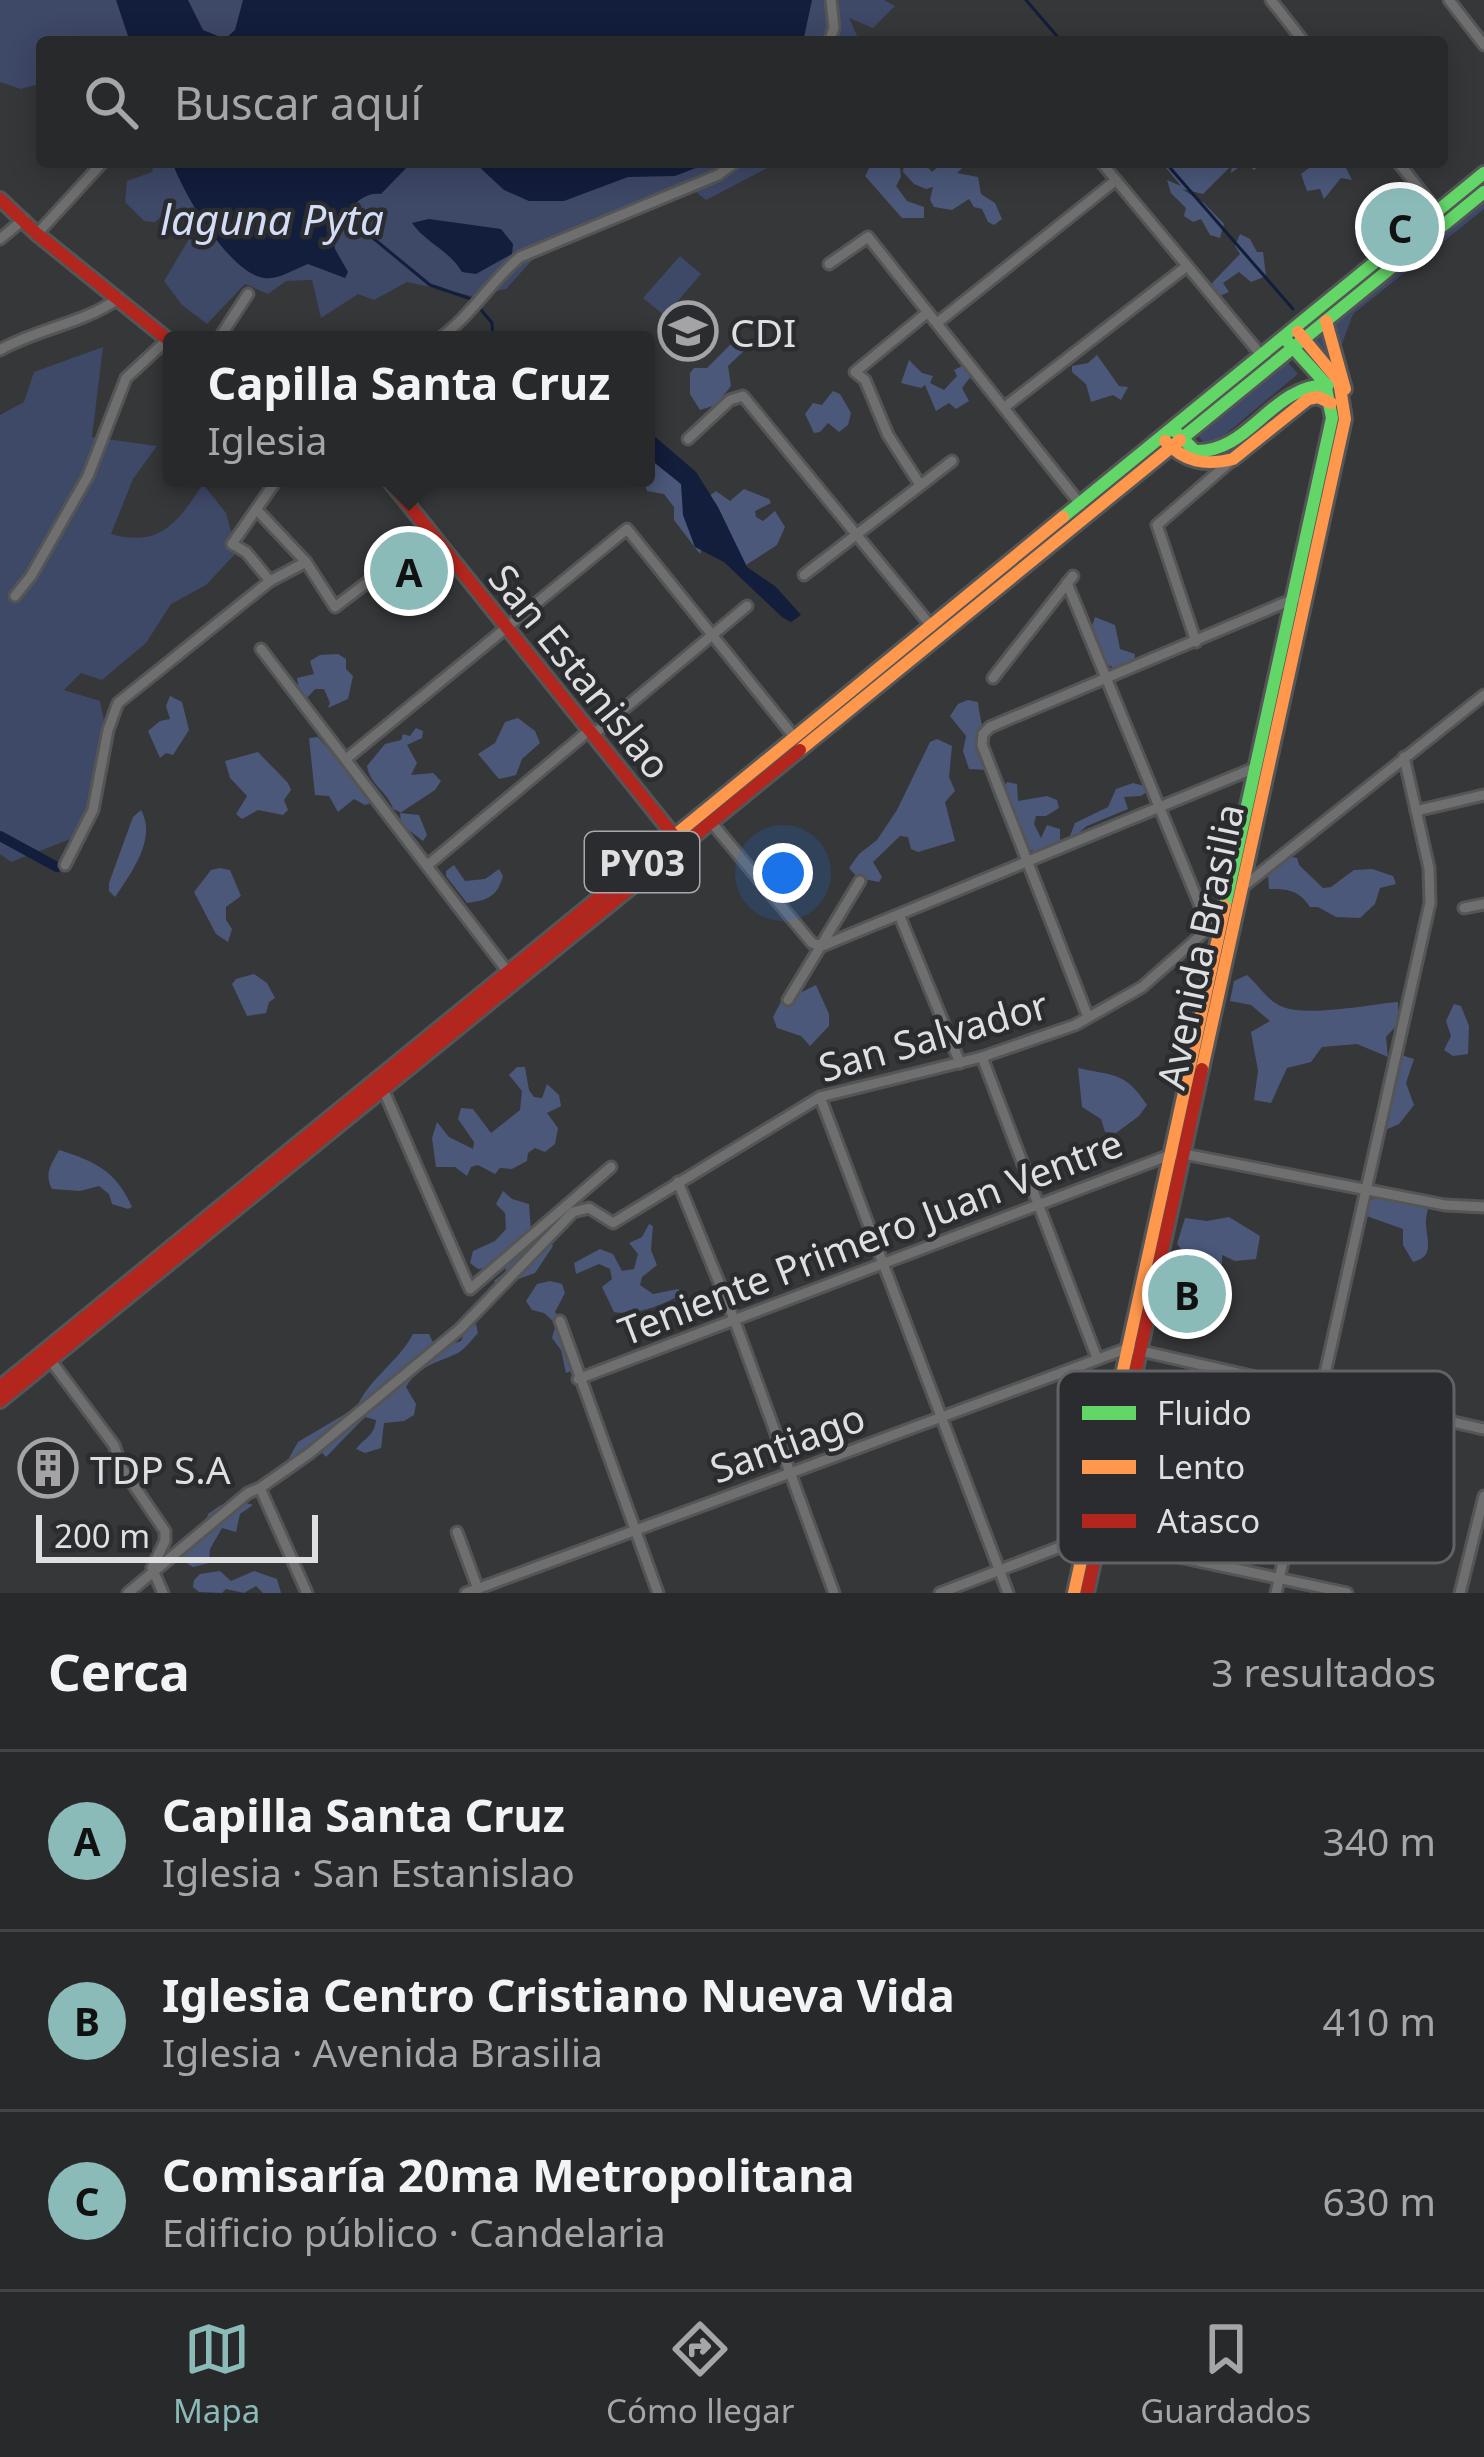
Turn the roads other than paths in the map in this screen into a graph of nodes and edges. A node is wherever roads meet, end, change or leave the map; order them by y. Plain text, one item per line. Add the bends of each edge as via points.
1 (831, 0) edge
2 (1271, 0) edge
3 (1449, 0) edge
4 (831, 36) edge
5 (1299, 36) edge
6 (1484, 45) edge
7 (98, 168) edge
8 (728, 168) edge
9 (1106, 168) edge
10 (1403, 168) edge
11 (1484, 173) edge
12 (1116, 180) junction
13 (1484, 192) edge
14 (3, 201) edge
15 (1442, 217) junction
16 (24, 219) junction
17 (37, 234) junction
18 (0, 239) edge
19 (829, 264) dead end
20 (1187, 266) junction
21 (248, 293) dead end
22 (119, 298) junction
23 (928, 312) junction
24 (1326, 321) junction
25 (937, 323) junction
26 (224, 331) edge
27 (449, 331) edge
28 (163, 336) edge
29 (1294, 338) junction
30 (163, 348) edge
31 (0, 350) edge
32 (1262, 356) junction
33 (1325, 383) junction
34 (1345, 389) junction
35 (1331, 403) junction
36 (1006, 406) junction
37 (1345, 419) junction
38 (1175, 437) junction
39 (688, 439) dead end
40 (1232, 459) junction
41 (952, 461) dead end
42 (919, 483) junction
43 (272, 487) edge
44 (394, 487) edge
45 (1084, 509) junction
46 (257, 510) junction
47 (432, 533) junction
48 (855, 534) junction
49 (306, 562) junction
50 (804, 575) dead end
51 (270, 580) junction
52 (1306, 595) junction
53 (15, 596) dead end
54 (1292, 600) junction
55 (747, 606) dead end
56 (507, 626) junction
57 (935, 631) junction
58 (711, 639) junction
59 (1196, 642) junction
60 (261, 649) dead end
61 (993, 678) dead end
62 (1107, 679) junction
63 (1484, 695) edge
64 (593, 732) junction
65 (798, 743) junction
66 (1404, 757) junction
67 (346, 759) junction
68 (1262, 767) junction
69 (1484, 795) edge
70 (1160, 806) junction
71 (1416, 811) junction
72 (711, 822) junction
73 (678, 841) junction
74 (1028, 863) junction
75 (428, 864) junction
76 (65, 865) dead end
77 (860, 881) dead end
78 (1242, 888) junction
79 (1484, 904) edge
80 (1464, 908) dead end
81 (1224, 913) junction
82 (900, 917) junction
83 (1210, 929) junction
84 (821, 946) junction
85 (512, 976) junction
86 (788, 1000) dead end
87 (1088, 1017) junction
88 (447, 1029) junction
89 (982, 1057) junction
90 (960, 1063) junction
91 (383, 1089) junction
92 (820, 1096) junction
93 (310, 1141) junction
94 (1177, 1154) junction
95 (611, 1167) dead end
96 (678, 1182) junction
97 (1364, 1189) junction
98 (1040, 1205) junction
99 (1484, 1207) edge
100 (885, 1262) junction
101 (734, 1319) junction
102 (560, 1321) dead end
103 (1134, 1349) junction
104 (47, 1356) junction
105 (1097, 1358) junction
106 (1063, 1371) edge
107 (1129, 1371) edge
108 (1226, 1371) edge
109 (1324, 1371) edge
110 (1058, 1373) edge
111 (578, 1379) junction
112 (0, 1387) edge
113 (0, 1401) edge
114 (942, 1418) junction
115 (1454, 1422) edge
116 (1484, 1429) edge
117 (789, 1473) junction
118 (260, 1488) junction
119 (1484, 1496) edge
120 (635, 1530) junction
121 (458, 1532) dead end
122 (1058, 1550) edge
123 (1084, 1563) edge
124 (1090, 1563) edge
125 (1212, 1563) edge
126 (1282, 1563) edge
127 (1000, 1571) junction
128 (152, 1573) junction
129 (1279, 1577) junction
130 (479, 1591) edge
131 (128, 1593) edge
132 (163, 1593) edge
133 (307, 1593) edge
134 (466, 1593) edge
135 (658, 1593) edge
136 (834, 1593) edge
137 (940, 1593) edge
138 (1008, 1593) edge
139 (1074, 1593) edge
140 (1087, 1593) edge
141 (1276, 1593) edge
142 (1347, 1593) edge
143 (1460, 1593) edge

1 - 4 street
2 - 5 street
3 - 6 street
7 - 17 street
8 - 27 street via 520,257
9 - 12 street
10 - 15 street
11 - 15 main road, PY03
12 - 20 street
12 - 25 street
13 - 15 main road, PY03
14 - 16 main road
15 - 24 main road, PY03
15 - 29 main road, PY03
16 - 17 main road
16 - 18 street
17 - 22 main road
19 - 23 street via 868,237
20 - 32 street
20 - 36 street
21 - 26 street
22 - 28 main road
22 - 31 street
23 - 25 street
23 - 42 street via 855,372
24 - 29 main road, PY03
24 - 34 main road, Avenida Brasilia
25 - 36 street
29 - 32 main road, PY03
29 - 33 main road, Avenida Brasilia
29 - 34 main road via 1327,360
29 - 38 main road, PY03
30 - 53 street via 127,378 88,476
32 - 38 main road, PY03
33 - 35 main road, Avenida Brasilia
33 - 37 main road via 1340,394
33 - 38 main road via 1305,385 1222,450 1195,451
34 - 37 main road, Avenida Brasilia
35 - 40 main road via 1304,402
35 - 54 main road, Avenida Brasilia
36 - 45 street
37 - 52 main road, Avenida Brasilia
38 - 40 main road via 1203,464
38 - 45 main road, PY03
39 - 48 street via 743,396
40 - 59 street via 1156,525
41 - 42 street
42 - 48 street
43 - 46 street
44 - 47 main road, San Estanislao
45 - 57 main road, PY03
46 - 49 street
46 - 51 street via 232,544
47 - 49 street via 335,607
47 - 56 main road, San Estanislao
48 - 50 street
48 - 57 street
49 - 51 street
51 - 76 street via 118,703 93,810
52 - 54 street
52 - 68 main road, Avenida Brasilia
54 - 59 street
54 - 68 main road, Avenida Brasilia
55 - 58 street
56 - 58 street via 627,529
56 - 64 main road, San Estanislao
56 - 67 street
57 - 65 main road, PY03
58 - 64 street
58 - 65 street
59 - 62 street
60 - 67 street
61 - 62 street via 1070,580
62 - 70 street
62 - 74 street via 983,734
63 - 66 street, San Salvador
64 - 73 main road, San Estanislao
64 - 75 street
65 - 72 main road, PY03
65 - 73 main road, PY03
66 - 71 street
66 - 78 street, San Salvador
67 - 75 street
68 - 70 street
68 - 78 main road, Avenida Brasilia
68 - 81 main road, Avenida Brasilia
69 - 71 street
70 - 74 street
70 - 83 street
71 - 97 street via 1430,903
72 - 73 main road, PY03
72 - 84 street
73 - 85 main road, PY03
74 - 82 street
74 - 87 street
75 - 85 street
77 - 84 street
78 - 81 street, San Salvador
78 - 94 main road, Avenida Brasilia
79 - 80 street
81 - 83 street, San Salvador
81 - 94 main road, Avenida Brasilia
82 - 84 street
82 - 90 street
83 - 87 street, San Salvador via 1142,987
84 - 86 street
85 - 88 main road, PY03
87 - 89 street, San Salvador
88 - 91 main road, PY03
88 - 93 main road, PY03
89 - 90 street, San Salvador
89 - 98 street
90 - 92 street, San Salvador
91 - 93 main road, PY03
91 - 95 street via 470,1289
92 - 96 street, San Salvador
92 - 100 street
93 - 104 main road, PY03
94 - 97 street
94 - 98 street, Teniente Primero Juan Ventre
94 - 103 main road, Avenida Brasilia
96 - 101 street
96 - 118 street, San Salvador via 609,1224 589,1208 574,1212 460,1329
97 - 99 street
97 - 109 street
98 - 100 street, Teniente Primero Juan Ventre
98 - 105 street
100 - 101 street, Teniente Primero Juan Ventre
100 - 114 street
101 - 111 street, Teniente Primero Juan Ventre
101 - 117 street
102 - 111 street
103 - 105 street, Santiago
103 - 107 main road, Avenida Brasilia
103 - 108 street
104 - 112 main road, PY03
104 - 113 main road, PY03
104 - 128 street via 165,1531
105 - 106 street, Santiago
110 - 114 street, Santiago
111 - 120 street
114 - 117 street, Santiago
114 - 127 street
115 - 116 street
117 - 120 street, Santiago
117 - 136 street
118 - 128 street
118 - 133 street
119 - 143 street
120 - 130 street, Santiago
120 - 135 street
121 - 130 street
122 - 127 street
123 - 139 main road, Avenida Brasilia
124 - 140 main road, Avenida Brasilia
125 - 129 street
126 - 129 street
127 - 137 street
127 - 138 street
128 - 131 street
128 - 132 street
129 - 141 street
129 - 142 street
130 - 134 street, Santiago

